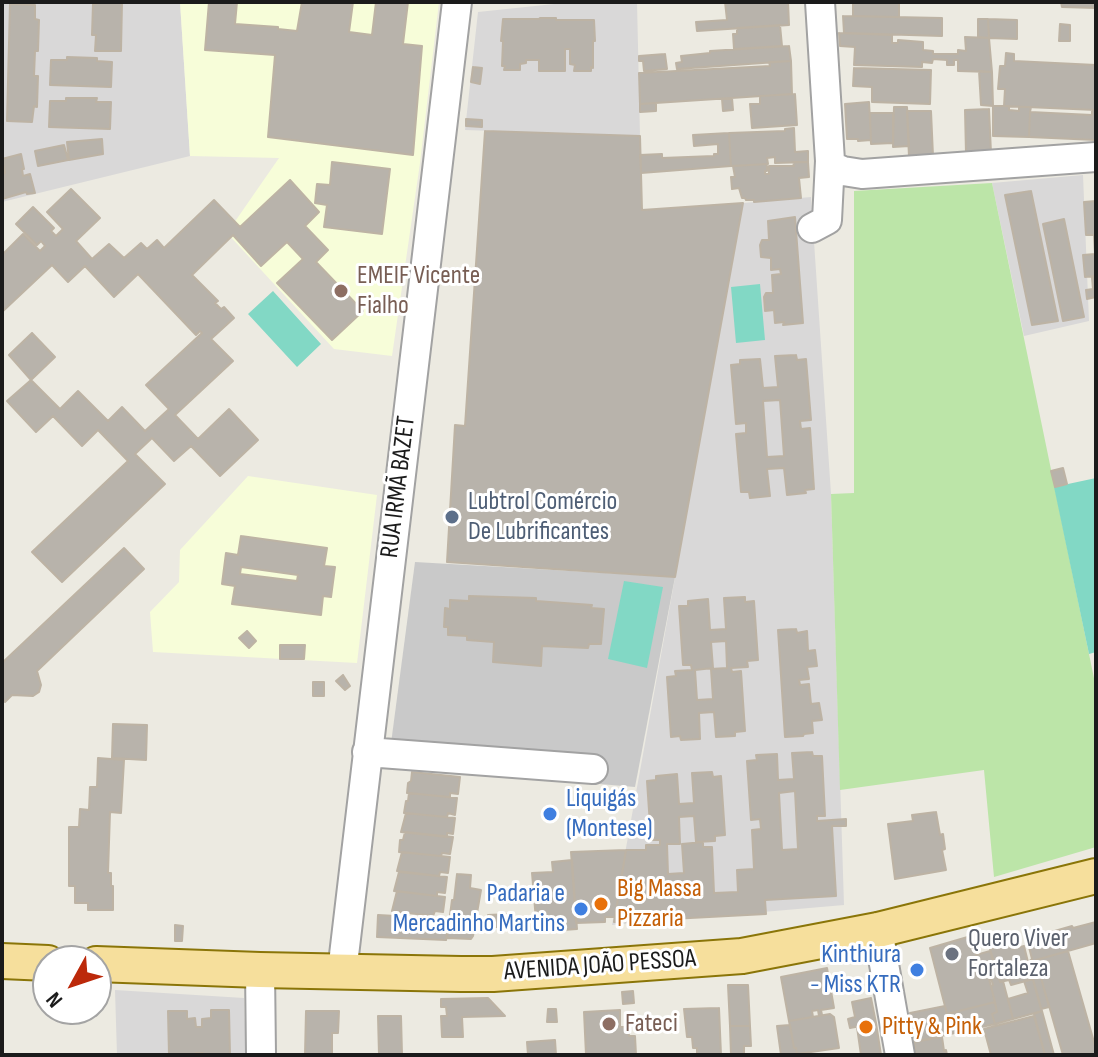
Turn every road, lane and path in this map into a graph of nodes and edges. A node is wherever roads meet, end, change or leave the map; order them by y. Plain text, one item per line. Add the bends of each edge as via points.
1 (457, 2) edge
2 (820, 2) edge
3 (1096, 157) edge
4 (830, 161) junction
5 (812, 228) dead end
6 (367, 752) junction
7 (593, 769) dead end
8 (1096, 876) edge
9 (878, 930) junction
10 (2, 961) edge
11 (32, 962) edge
12 (112, 965) edge
13 (260, 970) junction
14 (342, 972) junction
15 (261, 1055) edge
16 (900, 1055) edge

1 - 6 street, RUA IRMÃ BAZET
2 - 4 street
3 - 4 street via 862,174 843,171
4 - 5 street via 827,220
6 - 7 street
6 - 14 street, RUA IRMÃ BAZET
8 - 9 main road, AVENIDA JOÃO PESSOA
9 - 14 main road, AVENIDA JOÃO PESSOA via 742,956 493,974
9 - 16 street
10 - 11 main road
12 - 13 main road, AVENIDA JOÃO PESSOA
13 - 14 main road, AVENIDA JOÃO PESSOA
13 - 15 street

